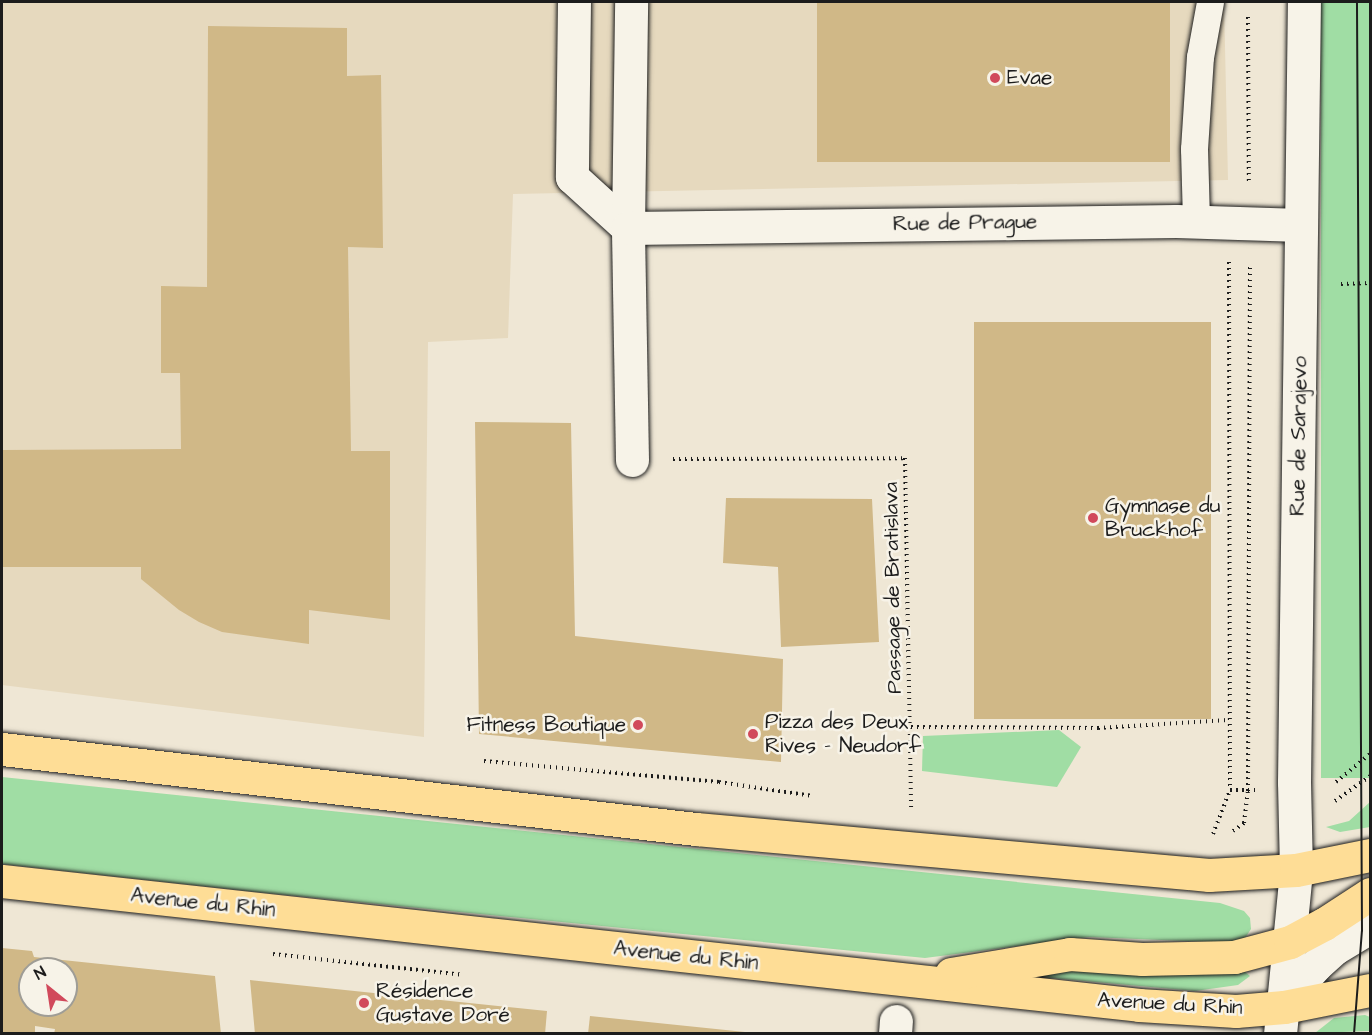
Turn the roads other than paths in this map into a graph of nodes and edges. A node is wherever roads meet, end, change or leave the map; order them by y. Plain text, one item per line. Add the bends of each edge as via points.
1 (574, 2) edge
2 (631, 2) edge
3 (1210, 2) edge
4 (1304, 2) edge
5 (1196, 220) junction
6 (1301, 225) junction
7 (628, 228) junction
8 (632, 460) road end
9 (2, 749) edge
10 (1371, 855) edge
11 (1296, 870) junction
12 (2, 881) edge
13 (1371, 894) edge
14 (1371, 927) edge
15 (1290, 942) junction
16 (911, 981) junction
17 (1371, 990) edge
18 (1282, 1020) edge

1 - 7 street via 572,177
2 - 7 street
3 - 5 lane via 1200,57 1194,149
4 - 6 street, Rue de Sarajevo
5 - 6 street, Rue de Prague
5 - 7 street, Rue de Prague
6 - 11 street, Rue de Sarajevo
7 - 8 street
9 - 11 main road via 696,829 1221,876
10 - 11 main road
11 - 15 street, Rue de Sarajevo
12 - 16 main road, Avenue du Rhin
13 - 15 main road
14 - 18 street via 1335,948 1316,965 1298,985
15 - 16 main road via 1234,957 1143,959 1070,954
15 - 18 street, Rue de Sarajevo
16 - 18 main road, Avenue du Rhin via 1236,1011
17 - 18 main road, Avenue du Rhin

